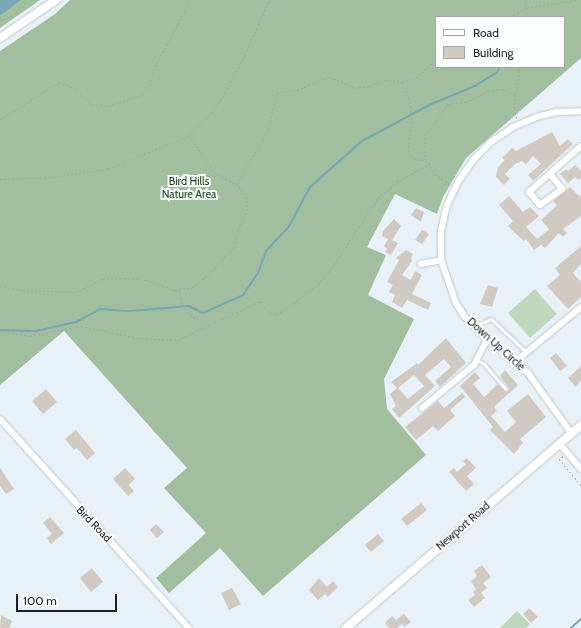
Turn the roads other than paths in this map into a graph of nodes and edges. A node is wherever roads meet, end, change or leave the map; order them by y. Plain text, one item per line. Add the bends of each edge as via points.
1 (56, 0) edge
2 (0, 38) edge
3 (581, 111) edge
4 (581, 146) edge
5 (550, 174) junction
6 (441, 260) junction
7 (421, 264) dead end
8 (581, 306) edge
9 (474, 326) junction
10 (487, 339) junction
11 (526, 352) junction
12 (477, 360) junction
13 (516, 361) junction
14 (506, 389) dead end
15 (422, 408) dead end
16 (0, 419) edge
17 (581, 425) edge
18 (571, 433) junction
19 (559, 443) junction
20 (581, 469) edge
21 (189, 628) edge
22 (346, 628) edge

1 - 2 street
3 - 6 street, Down Up Circle via 556,112 518,124 491,142 474,159 447,205 441,231
4 - 5 street
5 - 5 street via 529,192 540,205 562,189
6 - 7 street
6 - 9 street, Down Up Circle via 456,303
8 - 11 street
9 - 10 street, Down Up Circle
9 - 11 lane via 491,319
10 - 12 street
10 - 13 street, Down Up Circle
11 - 13 street
12 - 14 lane via 484,364
12 - 15 street
13 - 18 street, Down Up Circle via 556,408
16 - 21 street, Bird Road
17 - 18 street, Newport Road
18 - 19 street, Newport Road
19 - 20 street
19 - 22 street, Newport Road

